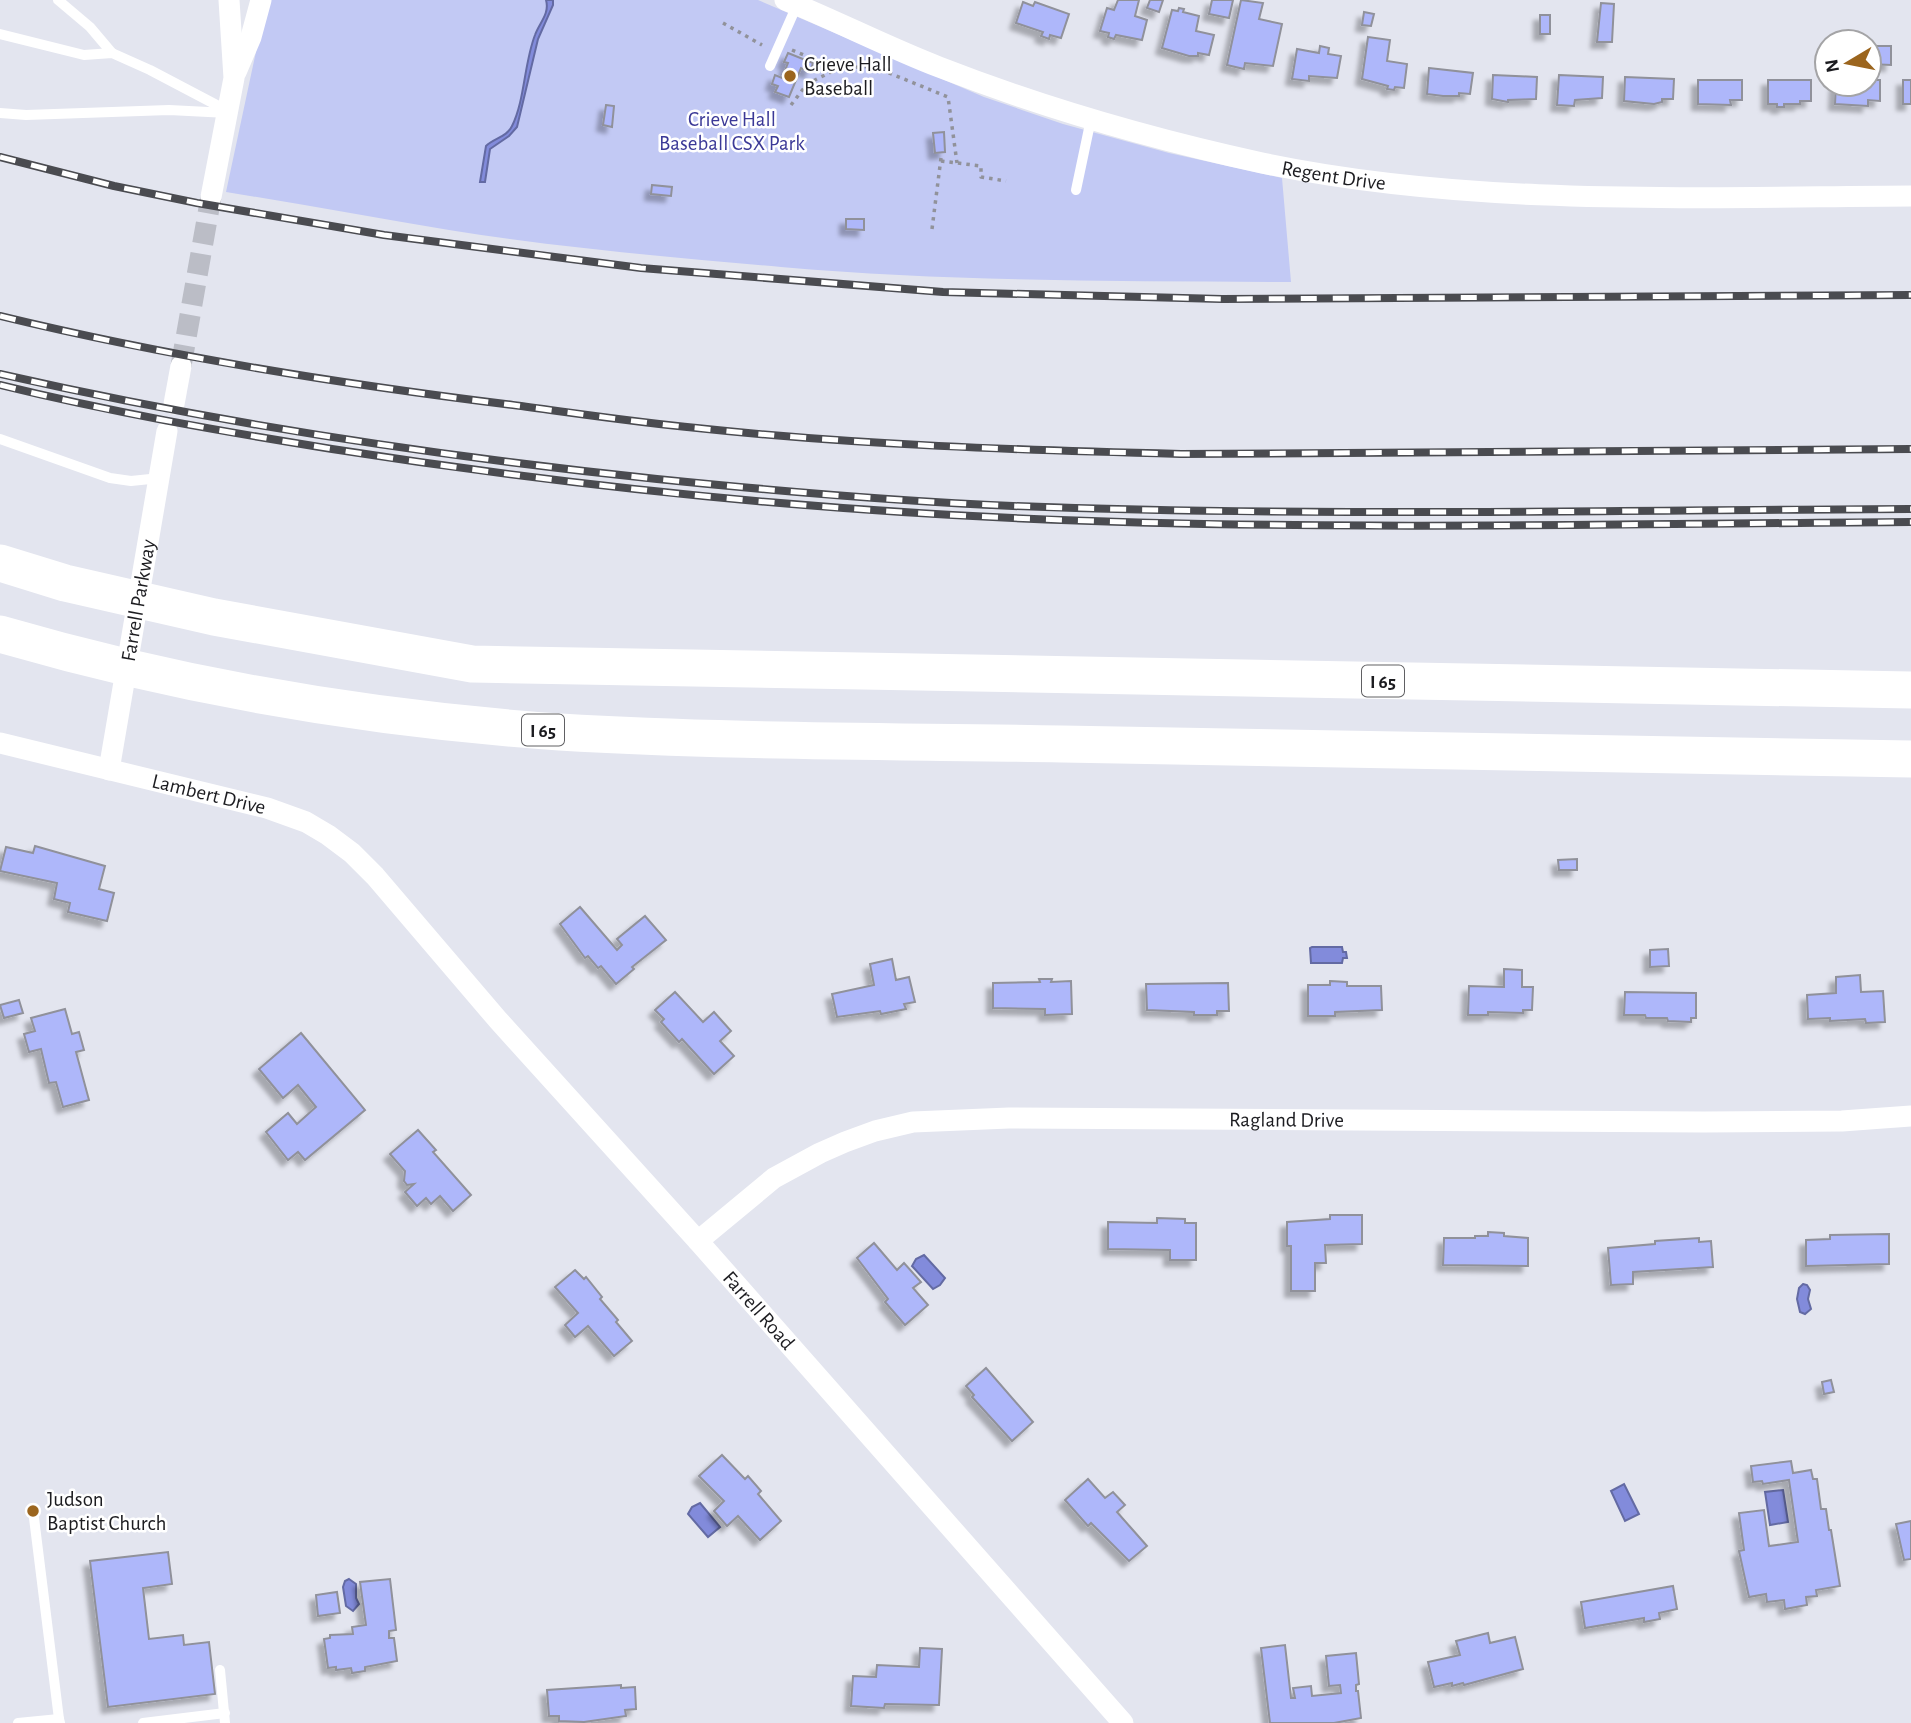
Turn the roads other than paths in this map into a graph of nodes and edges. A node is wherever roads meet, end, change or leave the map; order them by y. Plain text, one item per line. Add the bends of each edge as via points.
1 (58, 0) edge
2 (229, 0) edge
3 (261, 0) edge
4 (796, 3) edge
5 (0, 34) edge
6 (112, 53) junction
7 (770, 66) dead end
8 (234, 78) junction
9 (228, 112) junction
10 (0, 113) edge
11 (1091, 119) junction
12 (1076, 190) dead end
13 (1911, 196) edge
14 (211, 197) tunnel mouth
15 (181, 366) tunnel mouth
16 (174, 404) dead end
17 (167, 431) dead end
18 (0, 439) edge
19 (160, 478) junction
20 (0, 563) edge
21 (0, 634) edge
22 (1911, 690) edge
23 (0, 743) edge
24 (1911, 758) edge
25 (109, 769) junction
26 (393, 896) joint
27 (1911, 1116) edge
28 (698, 1241) junction
29 (33, 1510) dead end
30 (220, 1670) dead end
31 (225, 1718) edge
32 (60, 1721) edge
33 (18, 1723) edge
34 (143, 1723) edge
35 (1123, 1723) edge

1 - 6 lane
2 - 8 street
3 - 8 street
4 - 7 lane
4 - 11 street, Regent Drive via 941,68
5 - 6 lane via 84,55
6 - 9 lane
8 - 9 street
9 - 10 lane
9 - 14 street
11 - 12 lane
11 - 13 street, Regent Drive via 1264,163 1421,186 1660,196
15 - 16 street
17 - 19 street, Farrell Parkway
18 - 19 lane via 110,478
19 - 25 street, Farrell Parkway
20 - 22 highway, I 65 via 214,617 472,664
21 - 24 highway, I 65 via 203,685 413,717 558,732
23 - 25 street, Lambert Drive
25 - 26 street, Lambert Drive via 306,822 352,853
26 - 28 street, Farrell Road via 581,1114
27 - 28 street, Ragland Drive via 1704,1122 933,1120 875,1131 820,1153 758,1190
28 - 35 street, Farrell Road
29 - 32 lane
30 - 31 lane
31 - 34 lane
32 - 33 lane

